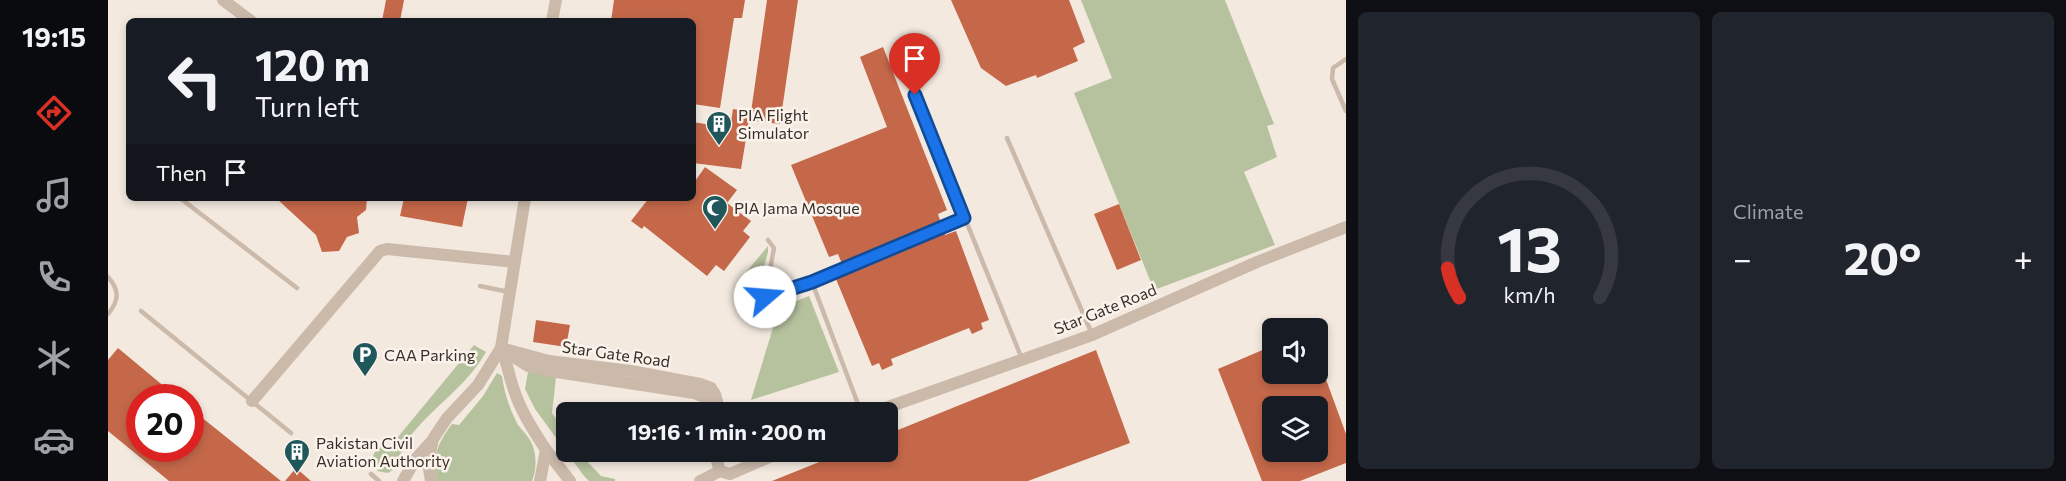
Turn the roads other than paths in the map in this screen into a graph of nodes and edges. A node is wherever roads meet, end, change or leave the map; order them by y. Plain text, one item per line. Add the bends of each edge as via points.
1 (223, 0) edge
2 (556, 0) edge
3 (246, 18) edge
4 (553, 18) edge
5 (1346, 59) edge
6 (915, 95) dead end
7 (1346, 111) edge
8 (1007, 138) dead end
9 (184, 201) edge
10 (524, 201) edge
11 (964, 218) junction
12 (1346, 227) edge
13 (768, 240) dead end
14 (514, 262) junction
15 (108, 277) edge
16 (812, 282) junction
17 (480, 286) dead end
18 (297, 288) dead end
19 (509, 292) junction
20 (141, 311) dead end
21 (108, 314) edge
22 (1092, 335) junction
23 (501, 348) junction
24 (1022, 359) junction
25 (252, 401) junction
26 (709, 402) edge
27 (857, 402) edge
28 (898, 403) edge
29 (291, 433) dead end
30 (433, 439) junction
31 (546, 450) junction
32 (717, 462) edge
33 (758, 462) edge
34 (559, 467) junction
35 (720, 471) junction
36 (370, 474) dead end
37 (379, 481) edge
38 (403, 481) edge
39 (431, 481) edge
40 (540, 481) edge
41 (570, 481) edge
42 (578, 481) edge
43 (700, 481) edge

1 - 3 street
2 - 4 street
5 - 7 lane via 1333,68 1332,79
6 - 11 lane
8 - 22 lane
9 - 18 lane
10 - 14 street
11 - 16 lane
11 - 24 lane
12 - 22 street, Star Gate Road
13 - 16 lane via 774,248 765,297
14 - 19 street
14 - 25 street via 380,251
15 - 21 lane via 115,285 117,299
16 - 27 lane
17 - 19 lane
19 - 23 street
20 - 25 lane
22 - 24 street, Star Gate Road
23 - 26 street, Star Gate Road via 528,366 694,393
23 - 30 street via 478,384
23 - 31 street via 518,400
24 - 28 street, Star Gate Road
25 - 29 lane
30 - 38 street
30 - 39 street via 428,463
31 - 34 street
31 - 40 street
32 - 35 street
33 - 35 street via 729,474
34 - 41 street
34 - 42 street
35 - 43 street
36 - 37 lane

